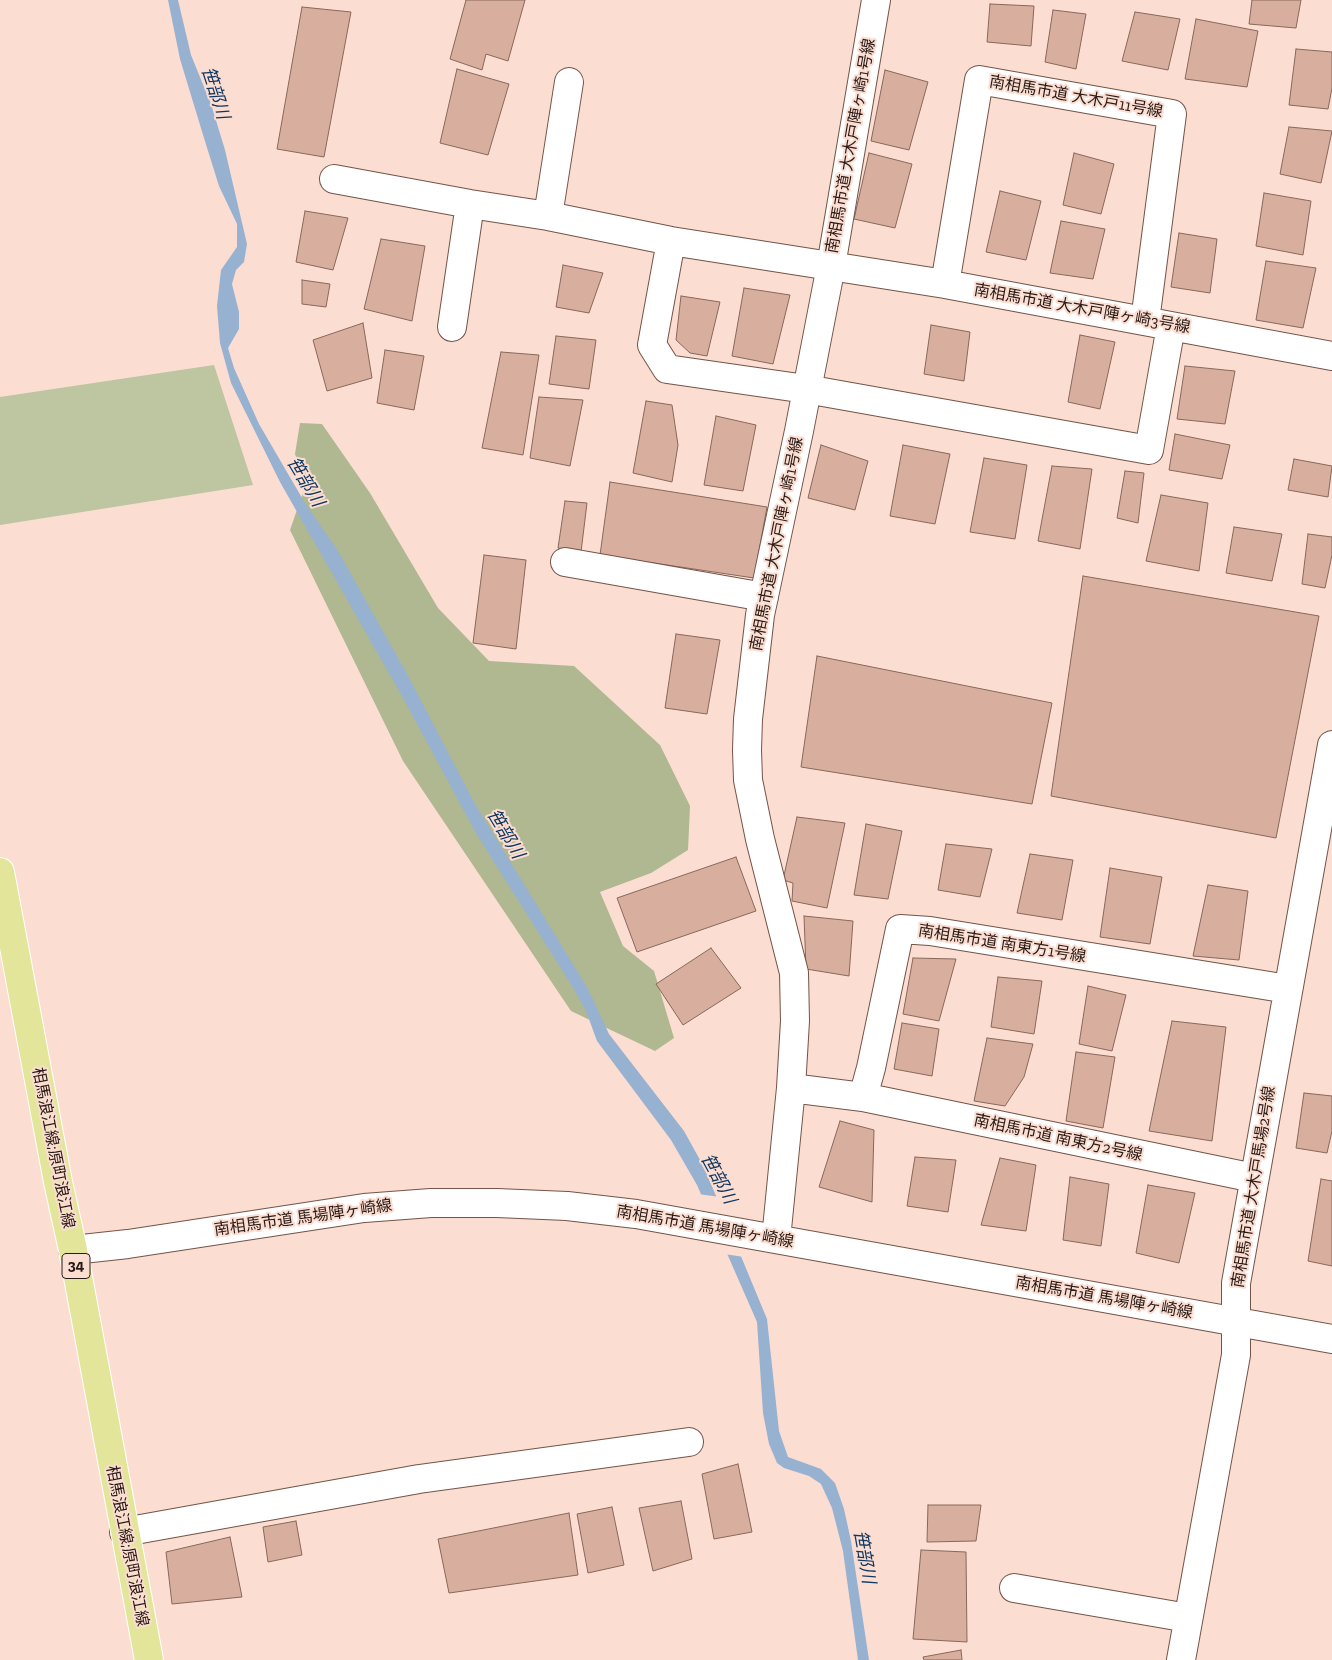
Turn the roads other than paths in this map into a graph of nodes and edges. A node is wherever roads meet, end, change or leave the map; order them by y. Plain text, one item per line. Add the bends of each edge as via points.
1 (876, 0) edge
2 (569, 82) dead end
3 (334, 179) dead end
4 (470, 204) junction
5 (548, 216) junction
6 (671, 241) junction
7 (831, 266) junction
8 (945, 284) junction
9 (1145, 321) junction
10 (452, 326) dead end
11 (1171, 326) junction
12 (1332, 356) edge
13 (806, 389) junction
14 (565, 562) dead end
15 (764, 597) junction
16 (1332, 745) edge
17 (0, 872) edge
18 (1288, 989) junction
19 (790, 1088) junction
20 (863, 1097) junction
21 (1254, 1178) junction
22 (763, 1237) junction
23 (74, 1250) junction
24 (1236, 1321) junction
25 (1332, 1339) edge
26 (689, 1442) dead end
27 (124, 1532) junction
28 (1014, 1588) dead end
29 (1188, 1618) junction
30 (149, 1660) edge
31 (1181, 1660) edge

1 - 7 street, 南相馬市道 大木戸陣ヶ崎1号線
2 - 5 street
3 - 4 street, 南相馬市道 大木戸陣ヶ崎3号線
4 - 5 street, 南相馬市道 大木戸陣ヶ崎3号線
4 - 10 street
5 - 6 street, 南相馬市道 大木戸陣ヶ崎3号線
6 - 7 street, 南相馬市道 大木戸陣ヶ崎3号線
6 - 13 street via 652,345 667,369
7 - 8 street, 南相馬市道 大木戸陣ヶ崎3号線
7 - 13 street, 南相馬市道 大木戸陣ヶ崎1号線
8 - 9 street, 南相馬市道 大木戸陣ヶ崎3号線
8 - 9 street, 南相馬市道 大木戸11号線 via 979,80 1172,114
9 - 11 street, 南相馬市道 大木戸陣ヶ崎3号線
11 - 12 street, 南相馬市道 大木戸陣ヶ崎3号線
11 - 13 street via 1149,450
13 - 15 street, 南相馬市道 大木戸陣ヶ崎1号線
14 - 15 street
15 - 19 street, 南相馬市道 大木戸陣ヶ崎1号線 via 748,719 748,780 794,973 795,1020
16 - 18 street, 南相馬市道 大木戸馬場2号線
17 - 23 main road, 相馬浪江線;原町浪江線 / 34 via 56,1173
18 - 20 street, 南相馬市道 南東方1号線 via 940,932 900,929
18 - 21 street, 南相馬市道 大木戸馬場2号線
19 - 20 street
19 - 22 street, 南相馬市道 大木戸陣ヶ崎1号線
20 - 21 street, 南相馬市道 南東方2号線
21 - 24 street, 南相馬市道 大木戸馬場2号線 via 1236,1283
22 - 23 street, 南相馬市道 馬場陣ヶ崎線 via 636,1214 567,1206 431,1203 364,1208
22 - 24 street, 南相馬市道 馬場陣ヶ崎線
23 - 27 main road, 相馬浪江線;原町浪江線 / 34
24 - 25 street, 南相馬市道 馬場陣ヶ崎線
24 - 29 street, 南相馬市道 大木戸馬場2号線 via 1236,1355
26 - 27 street via 419,1479
27 - 30 main road, 相馬浪江線;原町浪江線 / 34
28 - 29 street
29 - 31 street, 南相馬市道 大木戸馬場2号線

